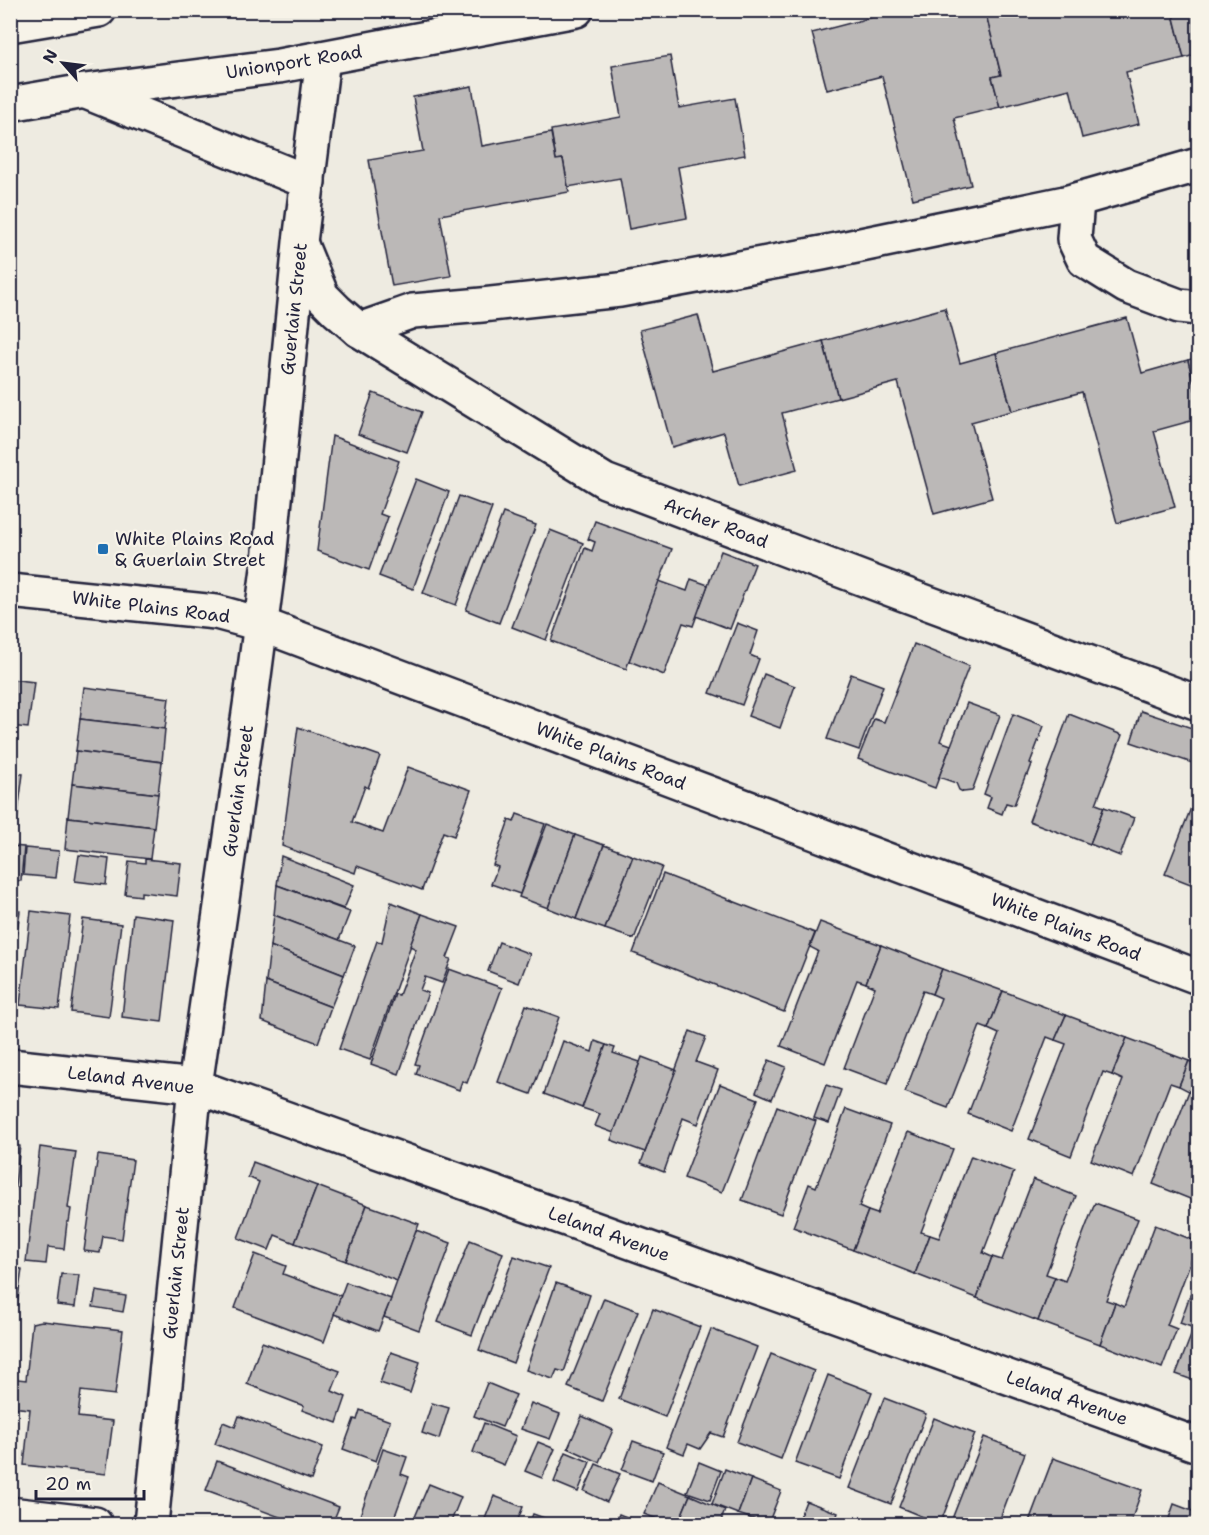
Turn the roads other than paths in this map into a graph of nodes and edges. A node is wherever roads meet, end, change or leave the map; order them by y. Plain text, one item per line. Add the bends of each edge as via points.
1 (99, 10) edge
2 (576, 10) edge
3 (10, 25) edge
4 (323, 58) junction
5 (85, 91) junction
6 (10, 104) edge
7 (1198, 165) edge
8 (308, 182) junction
9 (1077, 200) junction
10 (300, 242) junction
11 (1198, 308) edge
12 (359, 330) junction
13 (10, 591) edge
14 (260, 624) junction
15 (1198, 703) edge
16 (1198, 977) edge
17 (10, 1066) edge
18 (195, 1086) junction
19 (1198, 1445) edge
20 (10, 1514) edge
21 (95, 1524) edge
22 (151, 1524) edge

1 - 3 street
2 - 4 street, Unionport Road
4 - 5 street, Unionport Road
4 - 8 street, Guerlain Street
5 - 6 street, Unionport Road
5 - 8 street
7 - 9 street
8 - 10 street, Guerlain Street
9 - 11 street via 1074,239 1084,260 1126,286 1179,306
9 - 12 street via 620,290 413,310
10 - 12 street, Archer Road via 322,296
10 - 14 street, Guerlain Street
12 - 15 street, Archer Road via 605,481
13 - 14 street, White Plains Road via 216,612
14 - 16 street, White Plains Road
14 - 18 street, Guerlain Street
17 - 18 street, Leland Avenue
18 - 19 street, Leland Avenue
18 - 22 street, Guerlain Street
20 - 21 street

